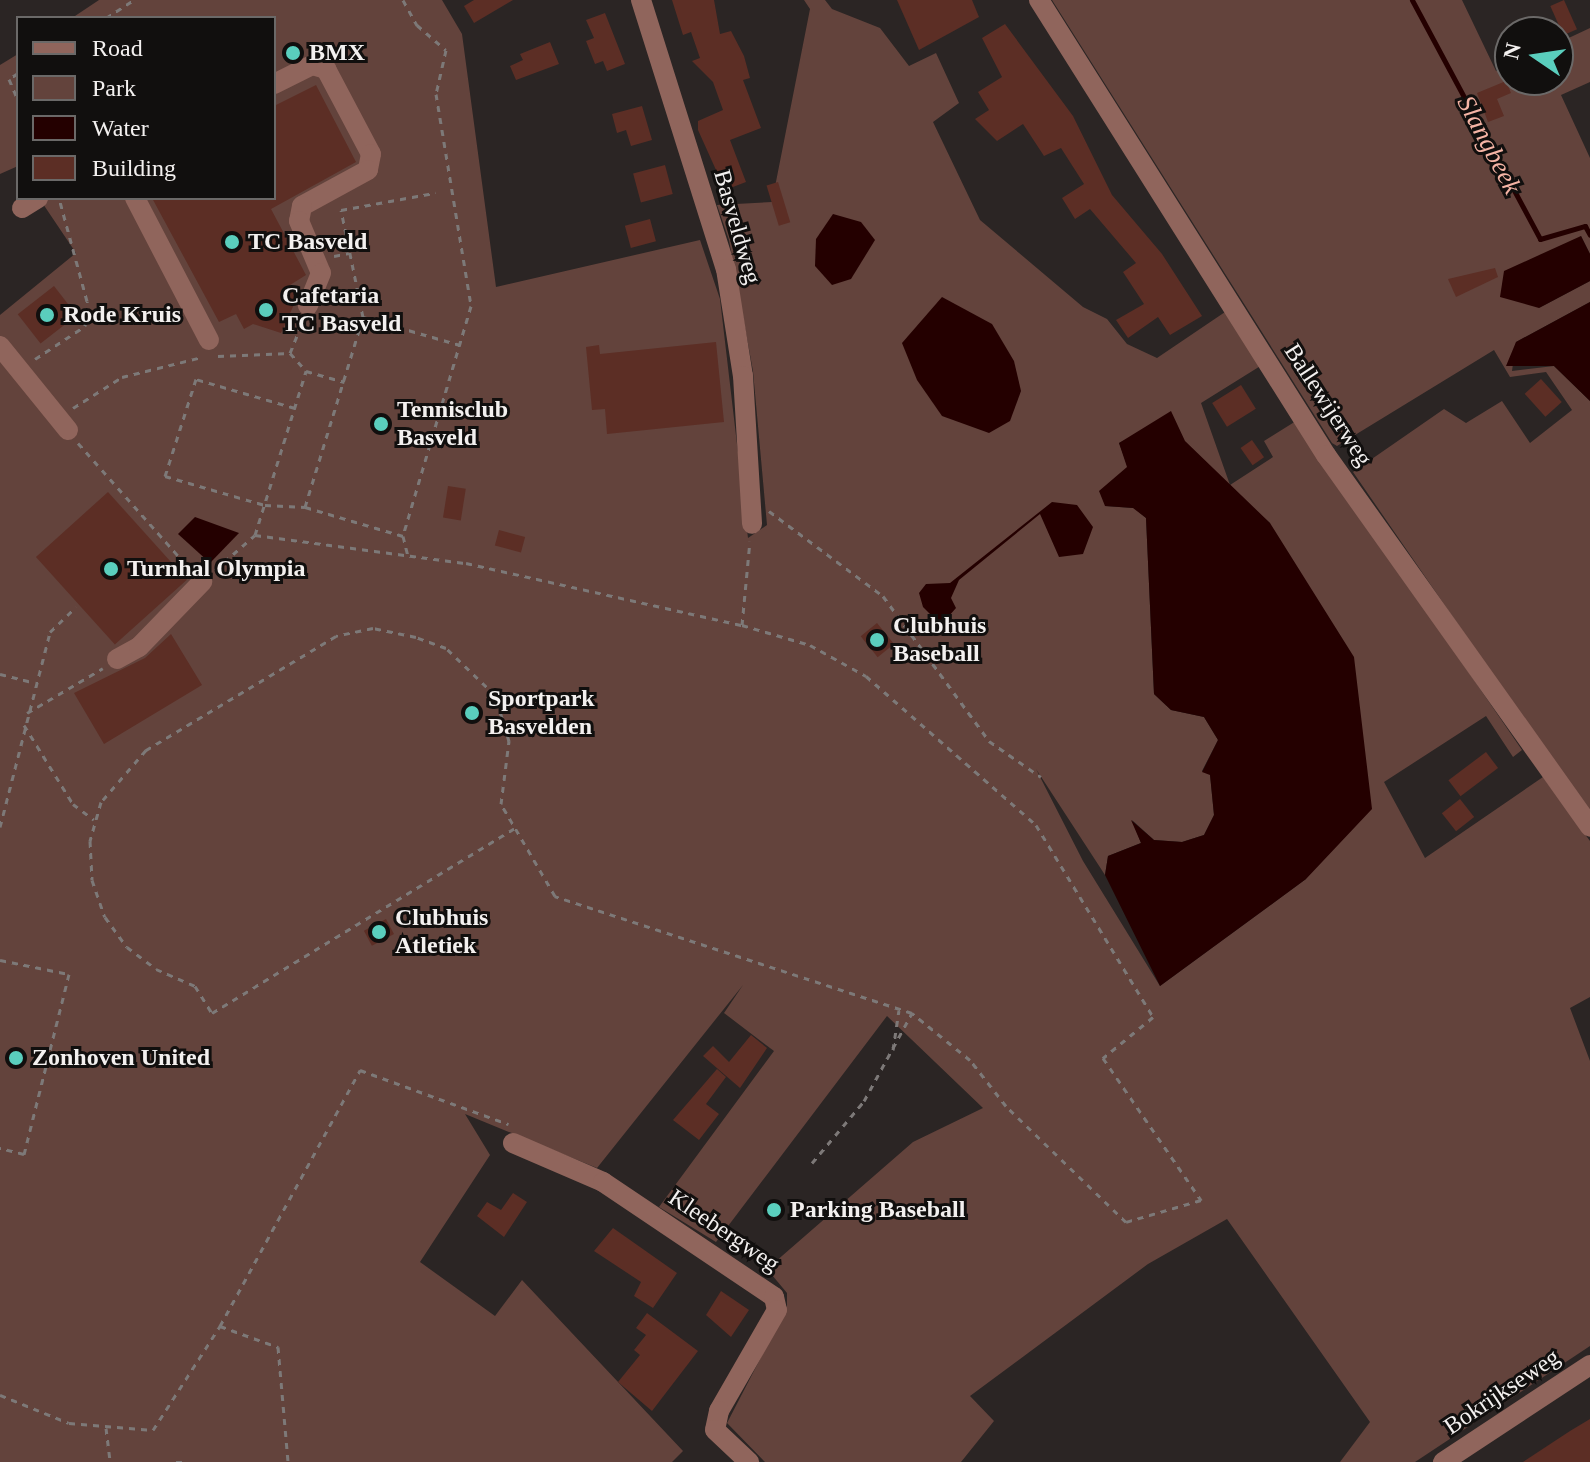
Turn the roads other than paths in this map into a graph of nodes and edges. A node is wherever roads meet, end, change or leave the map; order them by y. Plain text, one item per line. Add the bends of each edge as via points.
1 (641, 0) edge
2 (1039, 0) edge
3 (276, 83) edge
4 (136, 200) edge
5 (308, 306) road end
6 (0, 346) edge
7 (213, 348) road end
8 (63, 424) road end
9 (752, 524) road end
10 (202, 582) road end
11 (117, 659) road end
12 (1590, 827) edge
13 (515, 1136) road end
14 (1590, 1365) edge
15 (749, 1462) edge
16 (1443, 1462) edge

1 - 9 street, Basveldweg via 726,269
2 - 12 street, Ballewijerweg via 1326,455
3 - 5 street via 312,65 326,69 371,154 368,170 302,206 299,221 321,273
4 - 7 street
6 - 8 street
10 - 11 street via 139,647
13 - 15 street, Kleebergweg via 603,1182 774,1297 777,1310 719,1411 715,1430
14 - 16 street, Bokrijkseweg

